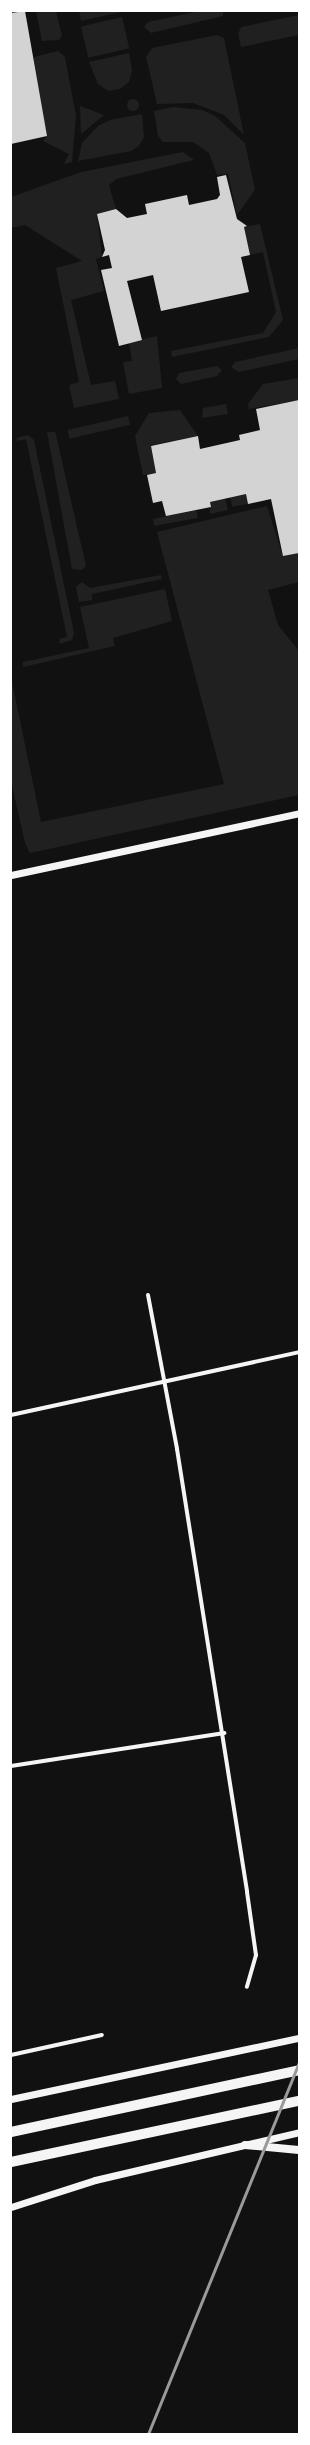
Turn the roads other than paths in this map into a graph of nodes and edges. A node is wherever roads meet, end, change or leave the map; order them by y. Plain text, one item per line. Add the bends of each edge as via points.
1 (299, 813) edge
2 (11, 875) edge
3 (148, 1295) dead end
4 (299, 1352) edge
5 (166, 1381) junction
6 (11, 1415) edge
7 (224, 1733) junction
8 (11, 1766) edge
9 (248, 1987) dead end
10 (102, 2034) dead end
11 (299, 2038) edge
12 (11, 2055) edge
13 (299, 2070) edge
14 (11, 2099) edge
15 (299, 2101) edge
16 (11, 2132) edge
17 (299, 2132) edge
18 (245, 2145) junction
19 (299, 2150) edge
20 (11, 2162) edge
21 (11, 2207) edge

1 - 2 main road
3 - 5 street
4 - 5 street
5 - 6 street
5 - 7 street
7 - 8 street
7 - 9 street via 256,1955
10 - 12 street
11 - 14 main road
13 - 16 highway
15 - 20 highway
17 - 18 main road
18 - 19 main road
18 - 21 main road via 95,2180

